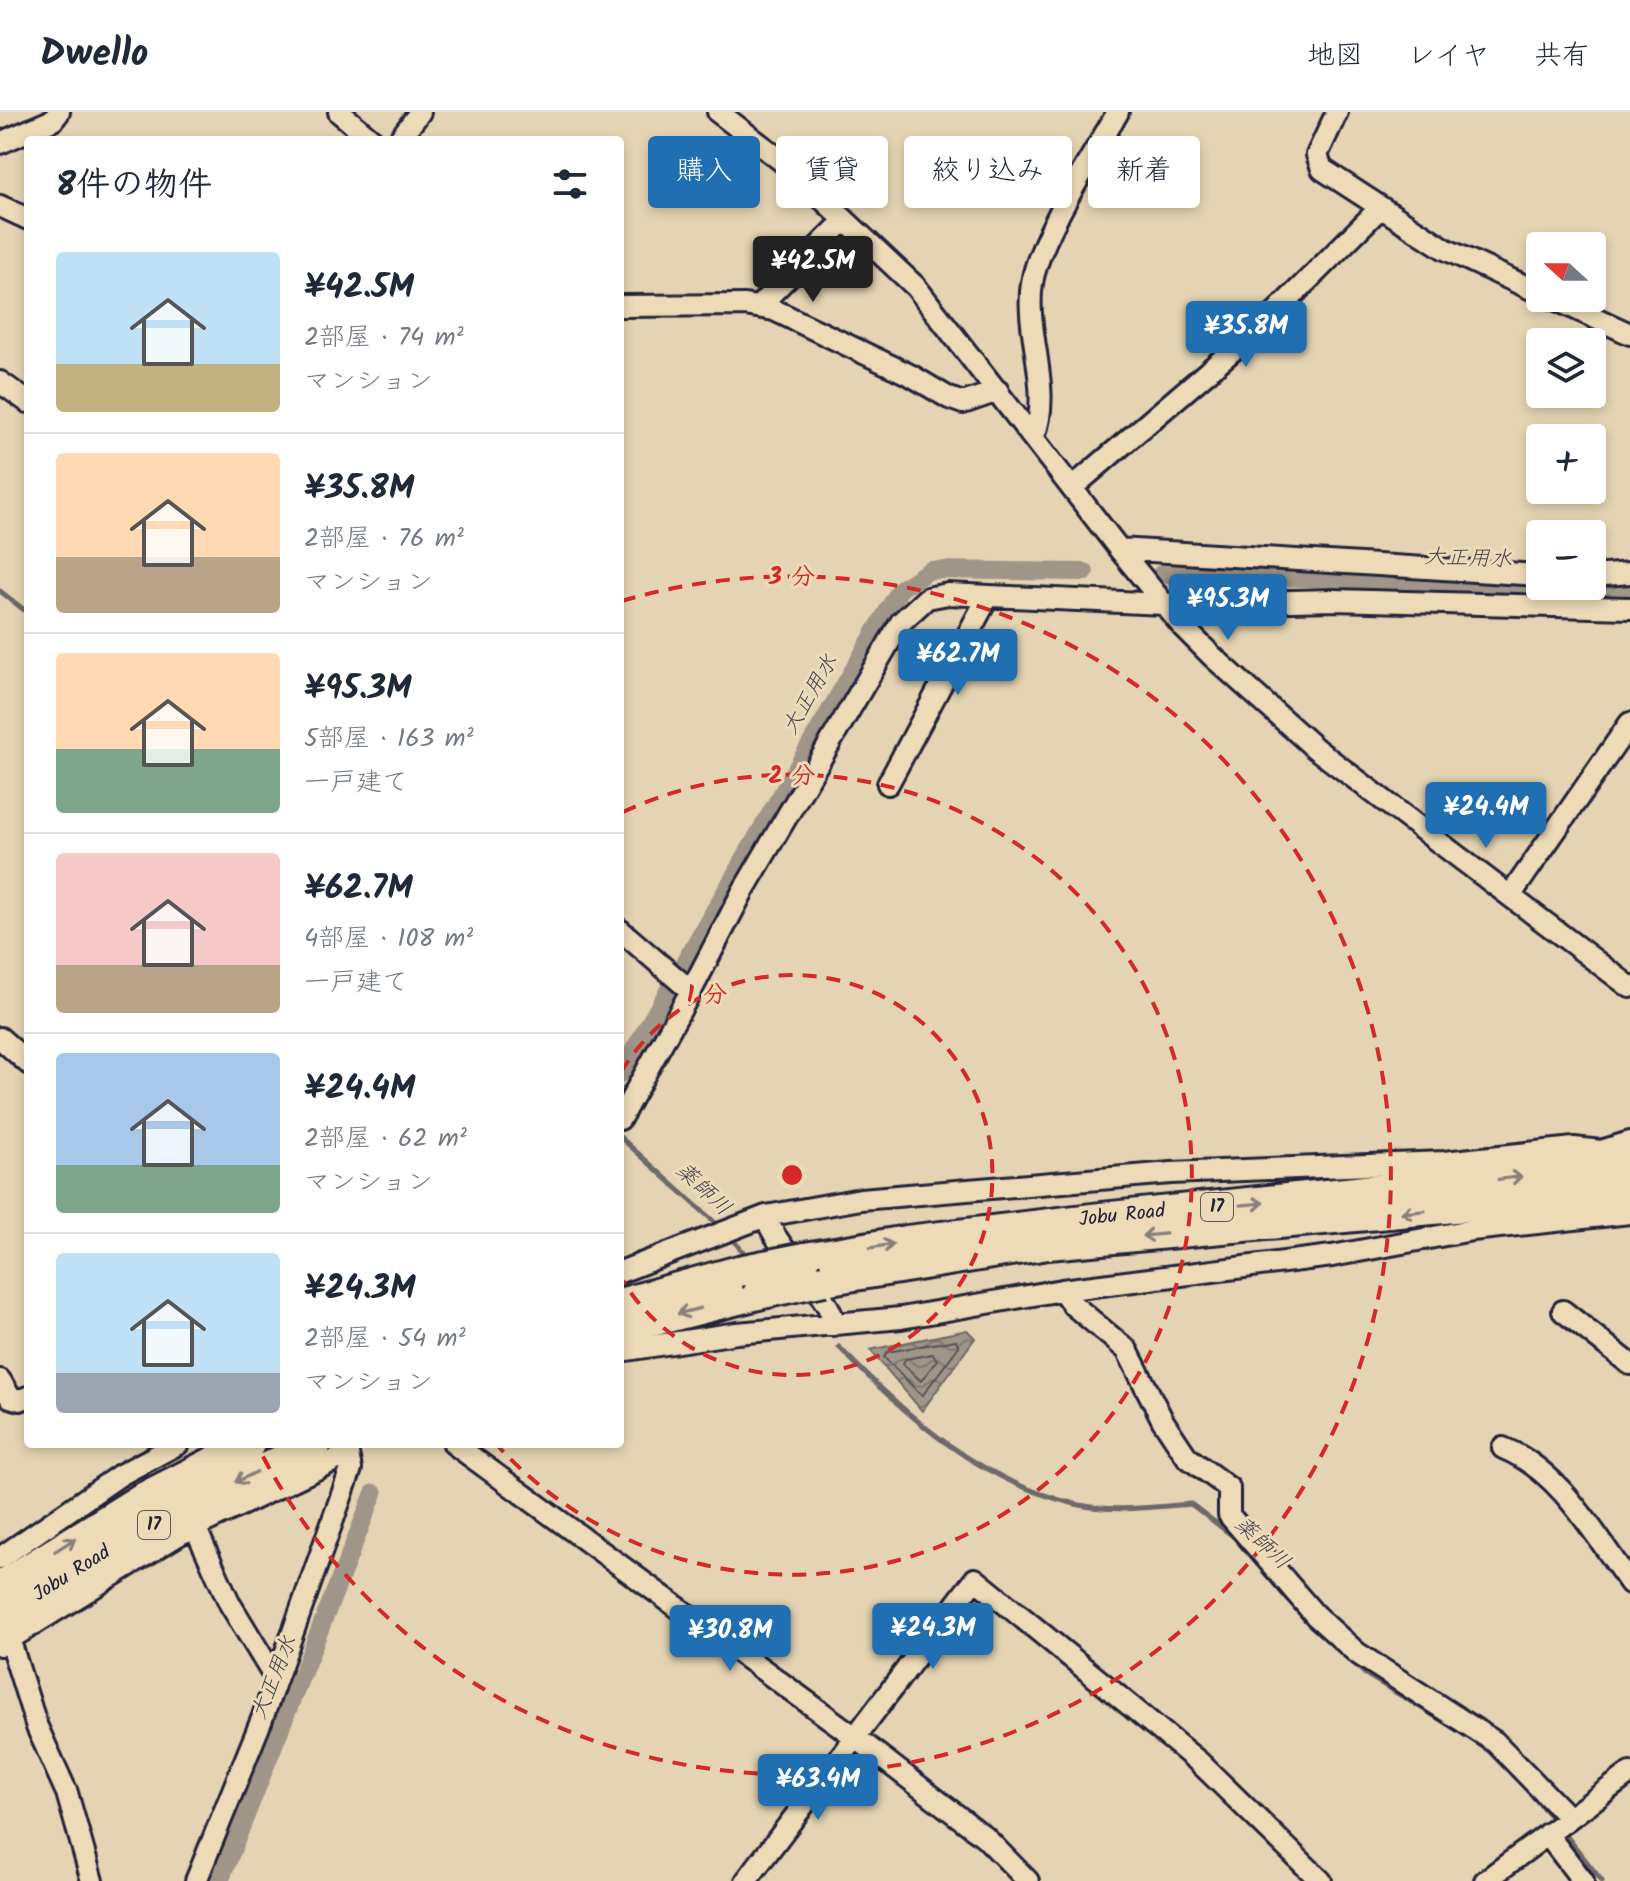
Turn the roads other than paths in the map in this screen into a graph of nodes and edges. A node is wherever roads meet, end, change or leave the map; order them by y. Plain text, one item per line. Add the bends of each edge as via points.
1 (59, 112) edge
2 (339, 112) edge
3 (420, 112) edge
4 (718, 112) edge
5 (1118, 112) edge
6 (1337, 112) edge
7 (367, 136) edge
8 (402, 136) edge
9 (0, 143) edge
10 (0, 206) edge
11 (1380, 208) junction
12 (24, 217) edge
13 (845, 220) junction
14 (1526, 287) edge
15 (624, 306) edge
16 (758, 307) junction
17 (1582, 312) edge
18 (1630, 334) edge
19 (0, 382) edge
20 (998, 391) junction
21 (24, 399) edge
22 (1034, 436) junction
23 (1073, 487) junction
24 (1119, 549) junction
25 (1630, 573) edge
26 (1526, 574) edge
27 (1606, 575) edge
28 (984, 597) junction
29 (1164, 604) junction
30 (1630, 608) edge
31 (1630, 723) edge
32 (888, 784) dead end
33 (1510, 896) junction
34 (624, 933) edge
35 (1630, 987) edge
36 (688, 988) junction
37 (0, 1038) edge
38 (24, 1059) edge
39 (624, 1111) edge
40 (1630, 1142) edge
41 (1612, 1161) edge
42 (1630, 1191) edge
43 (1630, 1213) edge
44 (766, 1216) junction
45 (815, 1269) junction
46 (624, 1270) edge
47 (1062, 1290) junction
48 (624, 1303) edge
49 (1563, 1311) dead end
50 (834, 1325) junction
51 (624, 1328) edge
52 (624, 1350) edge
53 (1630, 1364) edge
54 (0, 1380) edge
55 (24, 1398) edge
56 (241, 1448) edge
57 (308, 1448) edge
58 (459, 1448) edge
59 (1503, 1448) dead end
60 (157, 1456) edge
61 (193, 1522) junction
62 (0, 1558) edge
63 (1630, 1583) edge
64 (0, 1587) edge
65 (3, 1634) edge
66 (275, 1678) junction
67 (855, 1737) junction
68 (1630, 1773) edge
69 (1559, 1826) junction
70 (92, 1881) edge
71 (196, 1881) edge
72 (746, 1881) edge
73 (1028, 1881) edge
74 (1321, 1881) edge
75 (1485, 1881) edge
76 (1583, 1881) edge

1 - 9 street via 53,120
2 - 7 street
3 - 8 street
4 - 13 street via 783,162
5 - 22 street via 1062,210 1032,283 1040,413
6 - 11 street via 1317,155 1322,169
10 - 12 street
11 - 14 street via 1445,249
11 - 23 street via 1266,322
13 - 16 street
13 - 20 street via 930,302
15 - 16 street
16 - 20 street via 802,323 963,403
17 - 18 street
19 - 21 street
20 - 22 street
22 - 23 street
23 - 24 street
24 - 26 street
24 - 29 street
25 - 27 street
28 - 29 street
28 - 32 street
28 - 36 street via 935,595 901,622
29 - 30 street via 1333,600
29 - 33 street via 1232,676 1316,749
31 - 33 street
33 - 35 street
34 - 36 street
36 - 39 street
37 - 38 street
40 - 41 street
41 - 44 street via 1574,1148 1419,1164 1069,1180 861,1199
45 -> 41 highway, Jobu Road / 17 via 1073,1221
42 -> 45 highway, Jobu Road / 17
43 - 47 street via 1472,1230 1332,1256
44 - 46 street
44 - 50 street via 776,1242 831,1310
45 - 48 highway, Jobu Road / 17, bridge via 739,1271
45 -> 51 highway, Jobu Road / 17, bridge via 758,1294
47 - 50 street
47 - 69 street via 1127,1350 1180,1449 1229,1488 1229,1515 1315,1615 1357,1653 1495,1742
49 - 53 street
50 - 52 street via 692,1338
54 - 55 street via 10,1397
64 -> 56 highway, Jobu Road / 17 via 141,1499
57 -> 65 highway, Jobu Road / 17 via 91,1560
58 - 67 street
59 - 63 street via 1528,1461 1562,1491
60 - 62 street
61 - 65 street
61 - 66 street via 230,1604
61 - 66 street via 348,1454 351,1469
65 - 70 street via 67,1793
66 - 71 street
67 - 72 street
67 - 73 street via 985,1837
67 - 74 street via 975,1579 1199,1762
68 - 69 street
69 - 75 street
69 - 76 street

